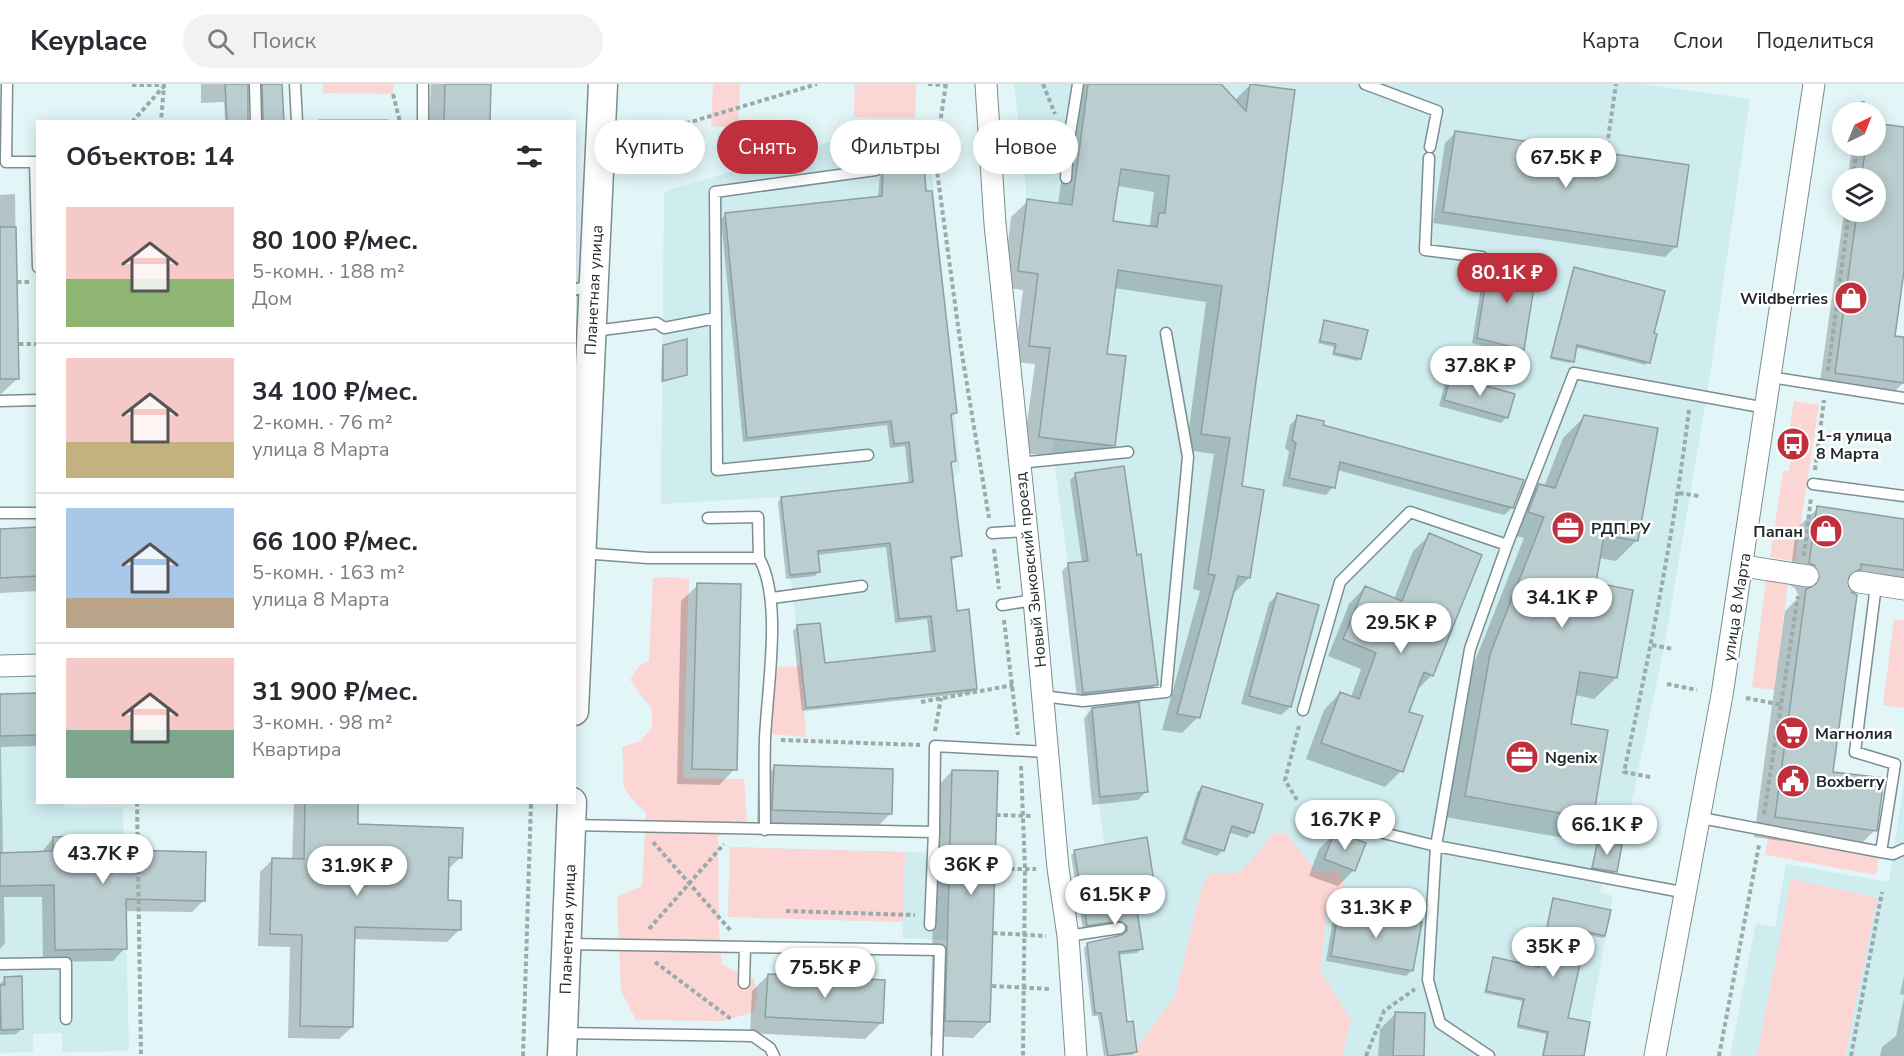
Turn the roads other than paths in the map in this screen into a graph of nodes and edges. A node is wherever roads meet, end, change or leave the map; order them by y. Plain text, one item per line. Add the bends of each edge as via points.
1 (8, 84) edge
2 (255, 84) edge
3 (295, 84) edge
4 (423, 84) edge
5 (603, 84) edge
6 (986, 84) edge
7 (1078, 84) edge
8 (1365, 84) edge
9 (1814, 84) edge
10 (256, 120) edge
11 (297, 120) edge
12 (423, 120) edge
13 (847, 174) edge
14 (1066, 178) dead end
15 (36, 179) edge
16 (1482, 257) dead end
17 (584, 287) edge
18 (716, 318) junction
19 (591, 331) junction
20 (1166, 333) dead end
21 (1770, 377) junction
22 (1904, 398) edge
23 (36, 400) edge
24 (0, 401) edge
25 (1766, 408) junction
26 (1128, 452) dead end
27 (868, 455) dead end
28 (1019, 463) junction
29 (1813, 484) road end
30 (1904, 496) edge
31 (0, 513) edge
32 (36, 513) edge
33 (708, 518) dead end
34 (1027, 531) junction
35 (992, 533) road end
36 (1507, 545) junction
37 (582, 554) junction
38 (759, 558) junction
39 (1743, 566) junction
40 (1805, 575) tunnel mouth
41 (1867, 584) joint
42 (862, 586) dead end
43 (1904, 589) edge
44 (772, 598) junction
45 (1034, 600) junction
46 (1002, 605) road end
47 (576, 656) edge
48 (36, 665) edge
49 (0, 666) edge
50 (1042, 696) junction
51 (1303, 711) road end
52 (1047, 752) junction
53 (571, 814) edge
54 (1306, 814) road end
55 (1701, 818) junction
56 (765, 830) junction
57 (934, 832) junction
58 (1436, 846) junction
59 (1904, 849) edge
60 (1881, 852) junction
61 (1687, 893) junction
62 (930, 920) road end
63 (1120, 928) dead end
64 (1068, 936) junction
65 (567, 944) junction
66 (745, 948) junction
67 (0, 964) edge
68 (744, 983) dead end
69 (66, 1018) dead end
70 (562, 1045) edge
71 (774, 1056) edge
72 (937, 1056) edge
73 (1076, 1056) edge
74 (1489, 1056) edge
75 (1655, 1056) edge

1 - 15 lane via 6,162 35,162
2 - 10 lane
3 - 11 lane
4 - 12 lane
5 - 17 street, Планетная улица
6 - 28 street, Новый Зыковский проезд via 995,224
7 - 14 lane
8 - 16 lane via 1437,111 1430,152 1425,250
9 - 21 street, улица 8 Марта
13 - 18 lane via 715,192
17 - 19 street, Планетная улица
18 - 19 lane via 664,328 657,323
18 - 27 lane via 717,470
19 - 37 street, Планетная улица
20 - 50 lane via 1188,457 1166,692 1083,701
21 - 22 lane
21 - 25 street, улица 8 Марта
23 - 24 lane
25 - 36 lane via 1574,373
25 - 39 street, улица 8 Марта
26 - 28 lane
28 - 34 street, Новый Зыковский проезд
29 - 30 lane
31 - 32 lane
33 - 38 lane via 758,517
34 - 35 lane
34 - 45 street, Новый Зыковский проезд
36 - 51 lane via 1410,512 1340,582
36 - 58 lane via 1470,650
37 - 38 lane
37 - 47 street, Планетная улица
38 - 44 lane via 767,572
39 - 40 street
39 - 55 street, улица 8 Марта
41 - 43 street
41 - 60 lane via 1855,752 1895,764
42 - 44 lane
44 - 56 lane
45 - 46 lane
45 - 50 street, Новый Зыковский проезд
48 - 49 street
50 - 52 street, Новый Зыковский проезд
52 - 57 lane via 934,746
52 - 64 street, Новый Зыковский проезд
53 - 56 lane via 639,826
53 - 65 street, Планетная улица
54 - 58 lane
55 - 60 lane
55 - 61 street, улица 8 Марта
56 - 57 lane
57 - 62 lane
58 - 61 lane
58 - 74 lane via 1428,980 1440,1023
59 - 60 lane via 1893,854
61 - 75 street, улица 8 Марта
63 - 64 lane
64 - 73 street, Новый Зыковский проезд
65 - 66 lane
65 - 70 street, Планетная улица
66 - 68 lane
66 - 72 lane via 940,950
67 - 69 lane via 66,963
70 - 71 lane via 753,1036 770,1048

